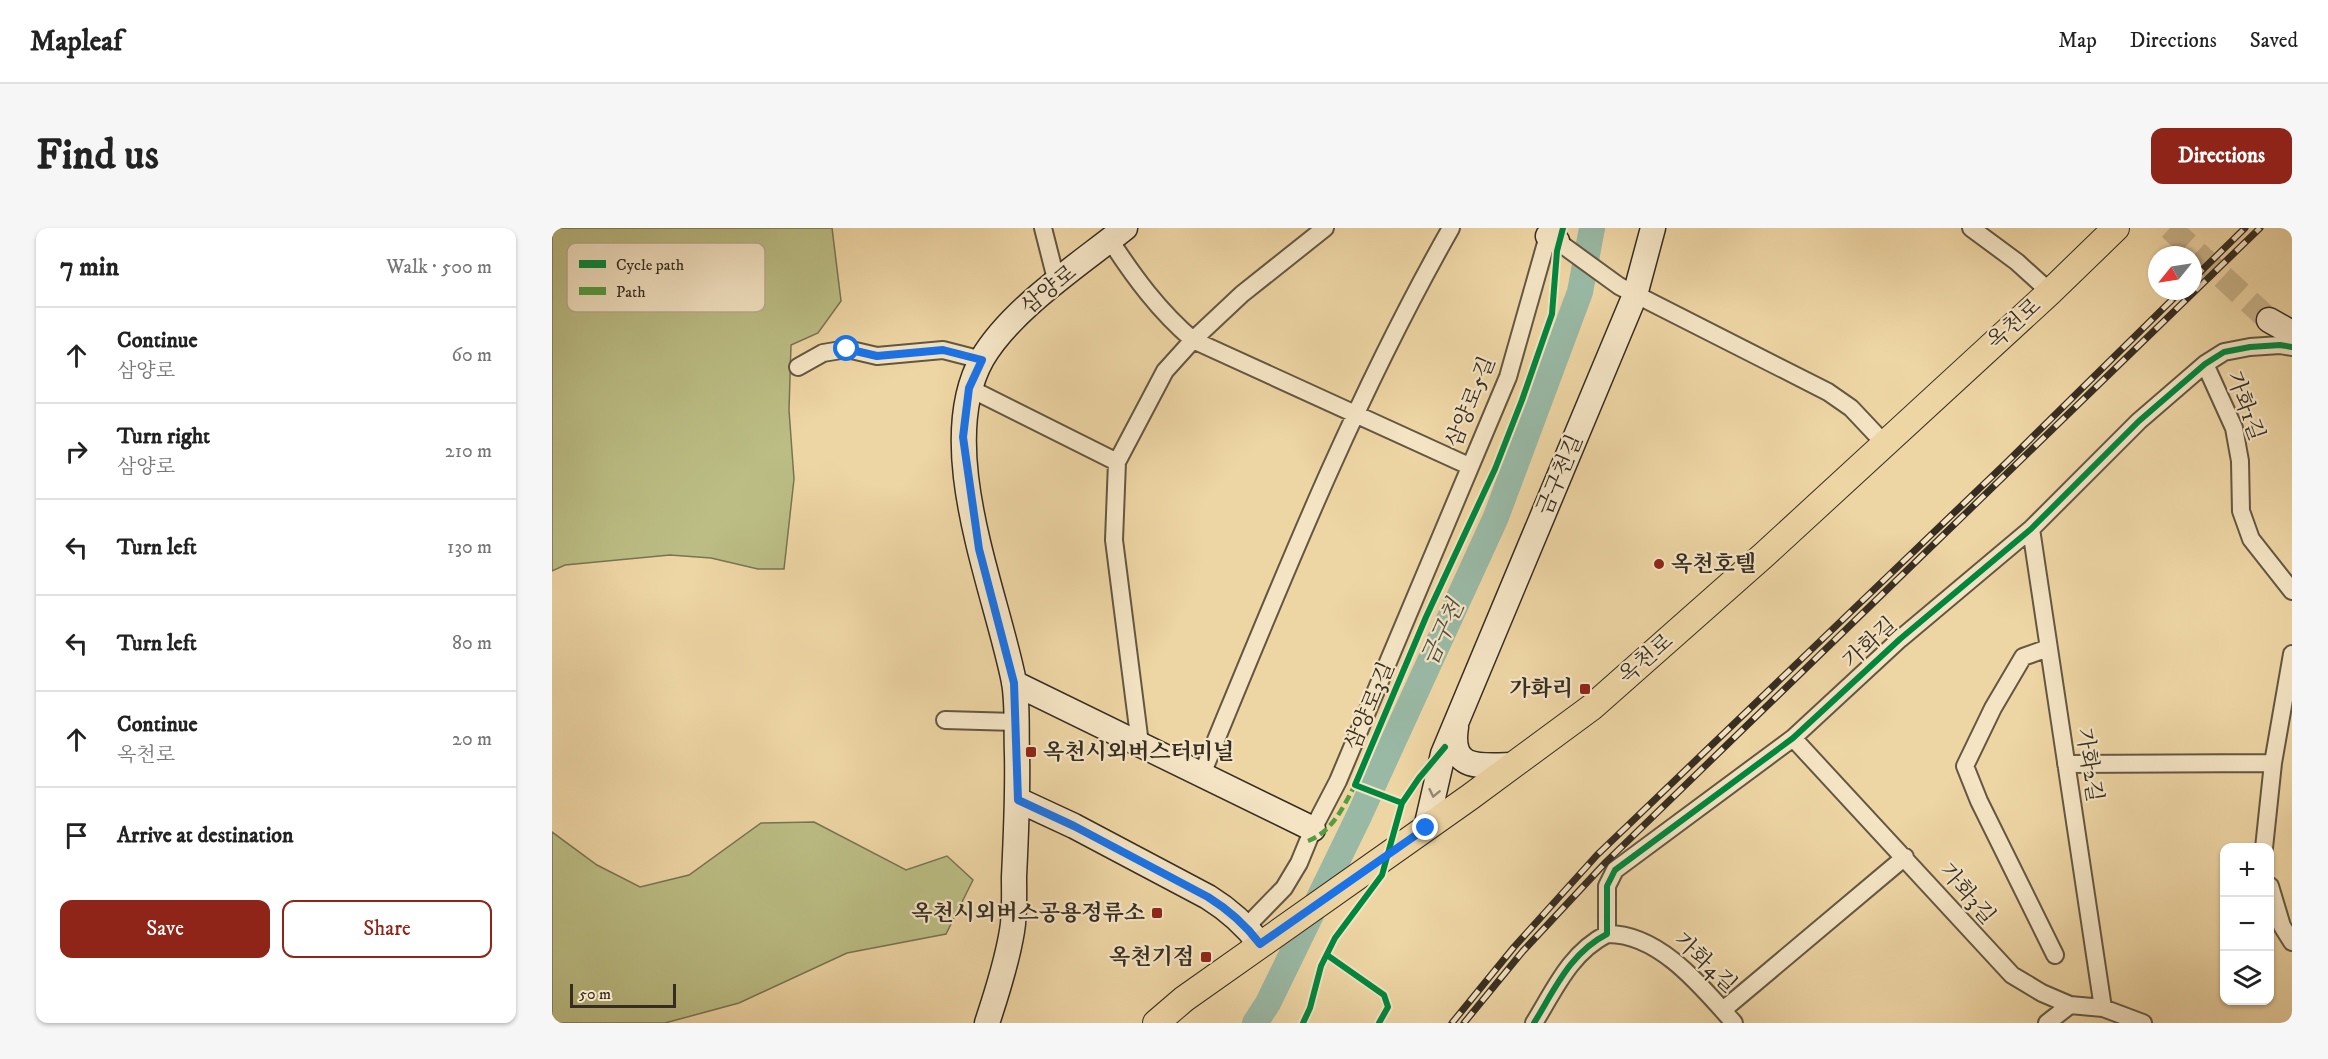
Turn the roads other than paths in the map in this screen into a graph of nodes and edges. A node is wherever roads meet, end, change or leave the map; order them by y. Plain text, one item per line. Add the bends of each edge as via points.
1 (1043, 228) edge
2 (1325, 228) edge
3 (1451, 228) edge
4 (1653, 228) edge
5 (1971, 228) edge
6 (2115, 228) edge
7 (1547, 233) edge
8 (1118, 234) edge
9 (1057, 283) junction
10 (1627, 290) junction
11 (2050, 292) junction
12 (2269, 320) tunnel mouth
13 (2292, 333) edge
14 (1193, 340) junction
15 (2292, 347) edge
16 (982, 360) junction
17 (2205, 364) junction
18 (798, 367) dead end
19 (969, 388) junction
20 (1357, 414) junction
21 (1884, 443) junction
22 (1117, 462) junction
23 (1469, 466) junction
24 (2031, 529) junction
25 (2292, 591) edge
26 (2048, 648) junction
27 (2292, 654) edge
28 (1014, 683) junction
29 (1457, 719) junction
30 (945, 720) dead end
31 (1016, 722) junction
32 (1793, 738) junction
33 (1140, 744) junction
34 (2273, 763) junction
35 (2066, 764) junction
36 (1513, 765) junction
37 (1202, 774) junction
38 (1018, 800) junction
39 (1426, 828) junction
40 (1313, 829) junction
41 (2265, 843) edge
42 (1905, 857) junction
43 (2273, 897) edge
44 (1607, 934) junction
45 (1254, 935) junction
46 (2292, 942) edge
47 (2055, 955) dead end
48 (2070, 1005) junction
49 (2103, 1008) junction
50 (1729, 1017) edge
51 (987, 1023) edge
52 (1156, 1023) edge
53 (1534, 1023) edge
54 (2047, 1023) edge
55 (2143, 1023) edge

1 - 9 street
2 - 14 street via 1242,294
3 - 20 street via 1418,286
4 - 10 street, 금구천길
5 - 11 street
6 - 11 main road, 옥천로
7 - 10 street
7 - 23 street, 삼양로5길 via 1508,377
8 - 9 street, 삼양로
8 - 14 street, 삼양로5길 via 1133,276
9 - 16 street, 삼양로 via 1001,332
10 - 21 street via 1828,392 1851,408
10 - 29 street, 금구천길
11 - 21 main road, 옥천로
12 - 13 street
14 - 20 street, 삼양로5길
14 - 22 street via 1166,371
15 - 17 street, 가화길 via 2224,352
16 - 18 street via 943,350 877,356 847,349 823,353
16 - 19 street, 삼양로
17 - 24 street, 가화길 via 2139,421
17 - 25 street, 가화1길 via 2234,428 2240,462 2241,511 2252,539
19 - 22 street
19 - 28 street, 삼양로 via 963,437 966,474 979,549
20 - 23 street, 삼양로5길
20 - 37 street via 1288,566
21 - 36 main road, 옥천로 via 1592,707
22 - 33 street via 1114,540
23 - 40 street, 삼양로3길 via 1338,781
24 - 26 street, 가화2길
24 - 32 street, 가화길 via 1900,639
26 - 35 street, 가화2길
26 - 47 street via 2023,657 1965,766
27 - 34 street
28 - 31 street, 삼양로
28 - 33 street
29 - 36 street via 1453,743 1463,762
29 -> 39 street, 금구천길 via 1443,754
30 - 31 street
31 - 38 street, 삼양로
32 - 42 street, 가화3길
32 - 44 street, 가화길 via 1615,870 1607,886
33 - 37 street
34 - 35 street
34 - 41 street
35 - 49 street, 가화2길
36 - 39 main road, 옥천로
37 - 40 street
38 - 45 street via 1208,897
38 - 51 street, 삼양로 via 1013,929
39 - 45 main road, 옥천로 via 1391,854
40 - 45 street, 삼양로3길 via 1299,863
42 - 48 street, 가화3길 via 2012,975
42 - 50 street
43 - 46 street via 2282,926
44 - 50 street, 가화4길 via 1621,934 1658,948
44 - 53 street via 1580,952 1568,966
45 - 52 main road
48 - 49 street, 가화3길
48 - 54 street
49 - 55 street, 가화3길

